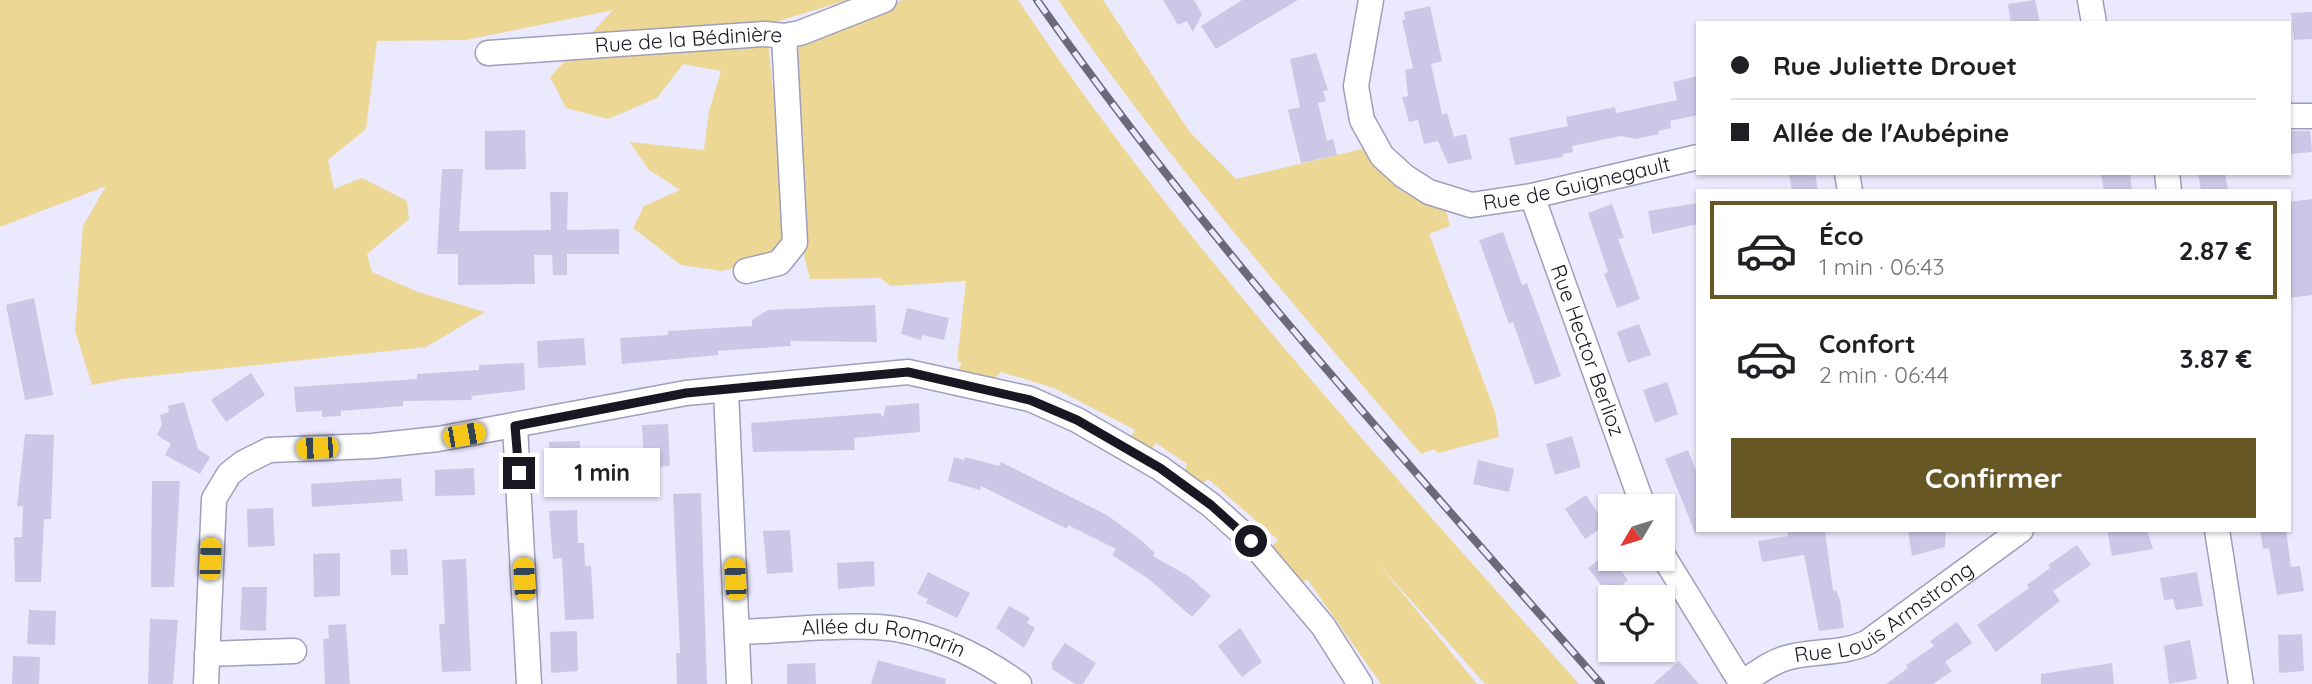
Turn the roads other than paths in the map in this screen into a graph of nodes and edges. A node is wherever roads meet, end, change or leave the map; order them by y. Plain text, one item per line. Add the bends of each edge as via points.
1 (884, 0) edge
2 (1371, 0) edge
3 (2090, 0) edge
4 (2094, 21) edge
5 (784, 37) junction
6 (488, 52) dead end
7 (2291, 116) edge
8 (2312, 116) edge
9 (1696, 157) edge
10 (1532, 196) junction
11 (746, 271) dead end
12 (726, 391) junction
13 (515, 426) junction
14 (1639, 494) edge
15 (2018, 532) edge
16 (2217, 532) edge
17 (1673, 571) edge
18 (738, 632) junction
19 (294, 651) dead end
20 (207, 654) junction
21 (1742, 683) edge
22 (206, 684) edge
23 (529, 684) edge
24 (739, 684) edge
25 (1019, 684) edge
26 (1360, 684) edge
27 (2241, 684) edge

1 - 5 street, Rue de la Bédinière
2 - 10 street, Rue de Guignegault via 1356,86 1362,120 1381,156 1429,192 1471,205
3 - 4 street
5 - 6 street, Rue de la Bédinière via 765,34
5 - 11 street via 795,243 779,264
7 - 8 street
9 - 10 street, Rue de Guignegault
10 - 14 street, Rue Hector Berlioz
12 - 13 street via 686,393
12 - 18 street
12 - 26 street via 908,372 1030,400 1077,420 1160,468 1251,541 1323,626
13 - 20 street via 372,446 269,450 243,463 229,474 214,499
13 - 23 street
15 - 21 street, Rue Louis Armstrong via 1868,642 1853,649 1787,658
16 - 27 street
17 - 21 street
18 - 24 street
18 - 25 street, Allée du Romarin via 877,627 923,634 995,666
19 - 20 street
20 - 22 street

